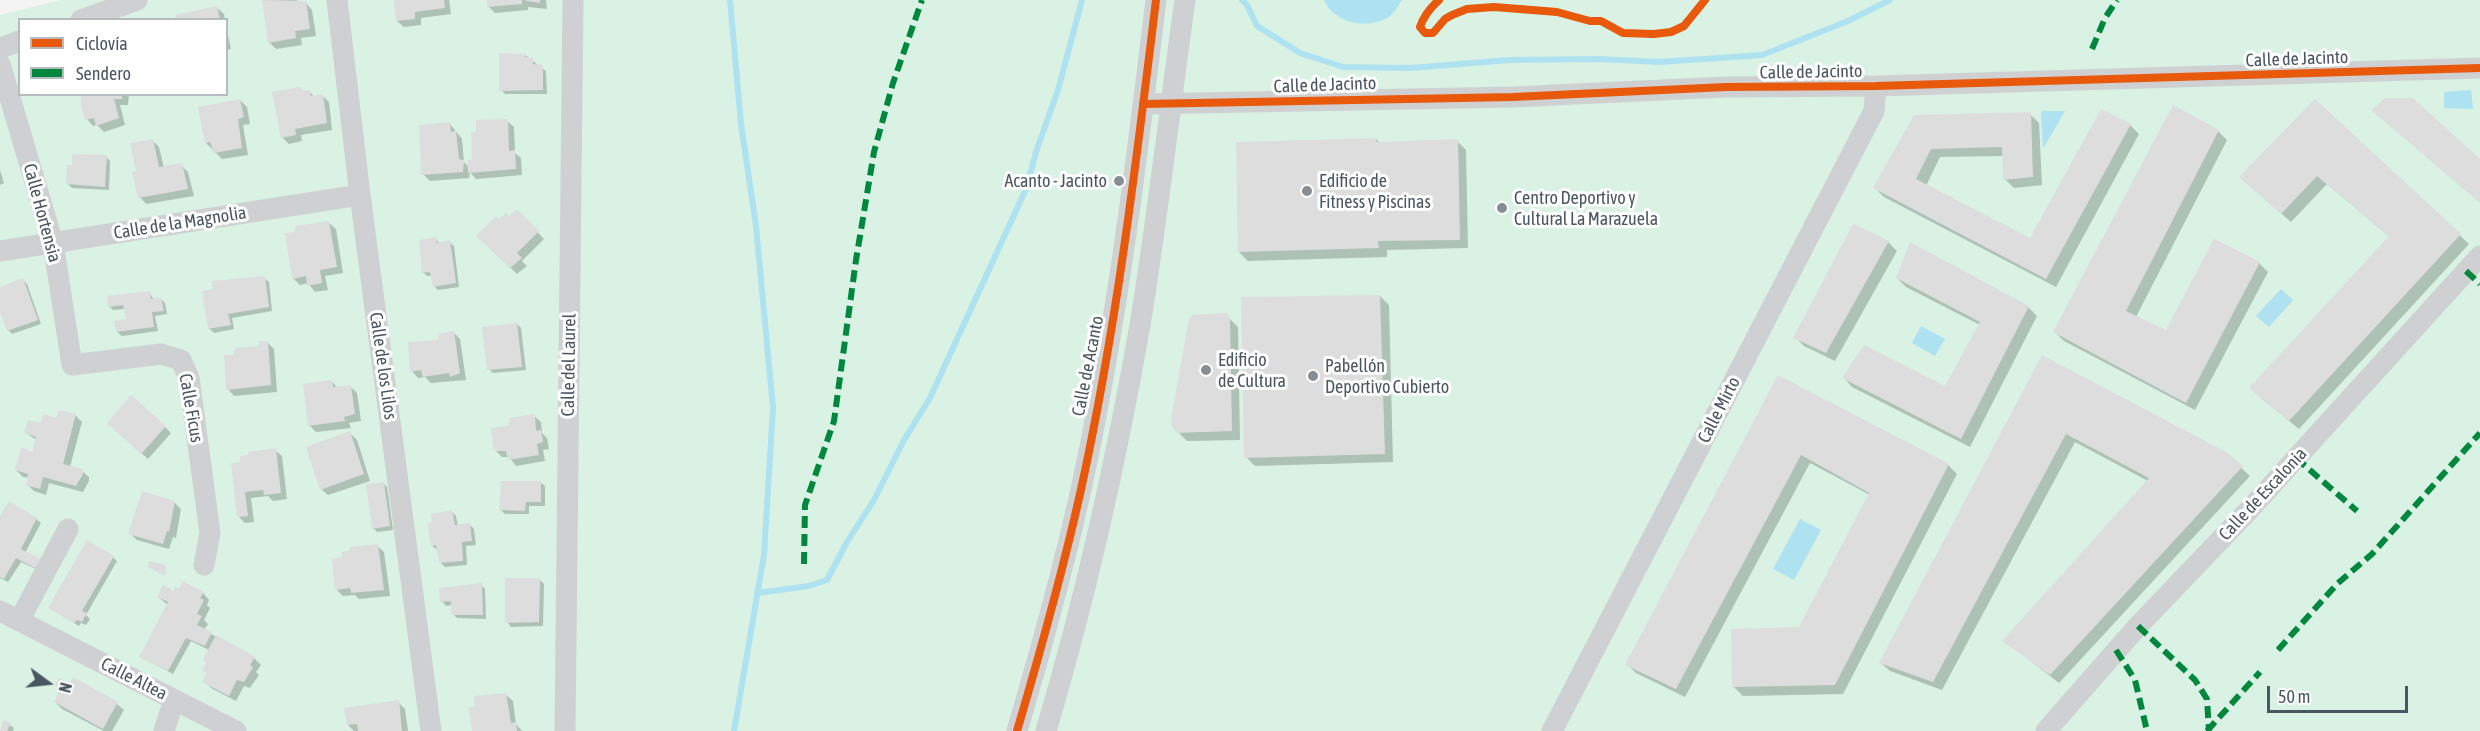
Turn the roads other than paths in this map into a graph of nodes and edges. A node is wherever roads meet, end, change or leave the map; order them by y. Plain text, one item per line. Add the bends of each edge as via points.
1 (137, 0) edge
2 (337, 0) edge
3 (573, 0) edge
4 (1156, 0) edge
5 (1185, 0) edge
6 (87, 18) edge
7 (18, 42) edge
8 (0, 48) edge
9 (0, 64) edge
10 (2480, 68) edge
11 (1876, 86) junction
12 (1143, 104) junction
13 (1170, 105) junction
14 (360, 195) junction
15 (53, 243) junction
16 (0, 251) edge
17 (2480, 256) edge
18 (72, 365) joint
19 (68, 529) dead end
20 (204, 565) dead end
21 (0, 611) edge
22 (19, 621) junction
23 (174, 700) junction
24 (164, 731) edge
25 (236, 731) edge
26 (431, 731) edge
27 (565, 731) edge
28 (1017, 731) edge
29 (1046, 731) edge
30 (1552, 731) edge
31 (2046, 731) edge

1 - 6 street
2 - 14 street, Calle de los Lilos
3 - 27 street, Calle del Laurel
4 - 12 street, Calle de Acanto
5 - 13 street
7 - 8 street
9 - 15 street, Calle Hortensia
10 - 11 street, Calle de Jacinto
11 - 13 street, Calle de Jacinto via 1726,87 1513,97
11 - 30 street, Calle Mirto via 1874,111
12 - 13 street, Calle de Jacinto
12 - 28 street, Calle de Acanto via 1114,312 1080,493
13 - 29 street via 1141,320 1106,498
14 - 15 street, Calle de la Magnolia
14 - 26 street, Calle de los Lilos
15 - 16 street, Calle de la Magnolia
15 - 18 street, Calle Hortensia
17 - 31 street, Calle de Escalonia
18 - 20 street, Calle Ficus via 161,354 181,360 189,378 210,533
19 - 22 street
21 - 22 street, Calle Altea
22 - 23 street, Calle Altea
23 - 24 street
23 - 25 street, Calle Altea

